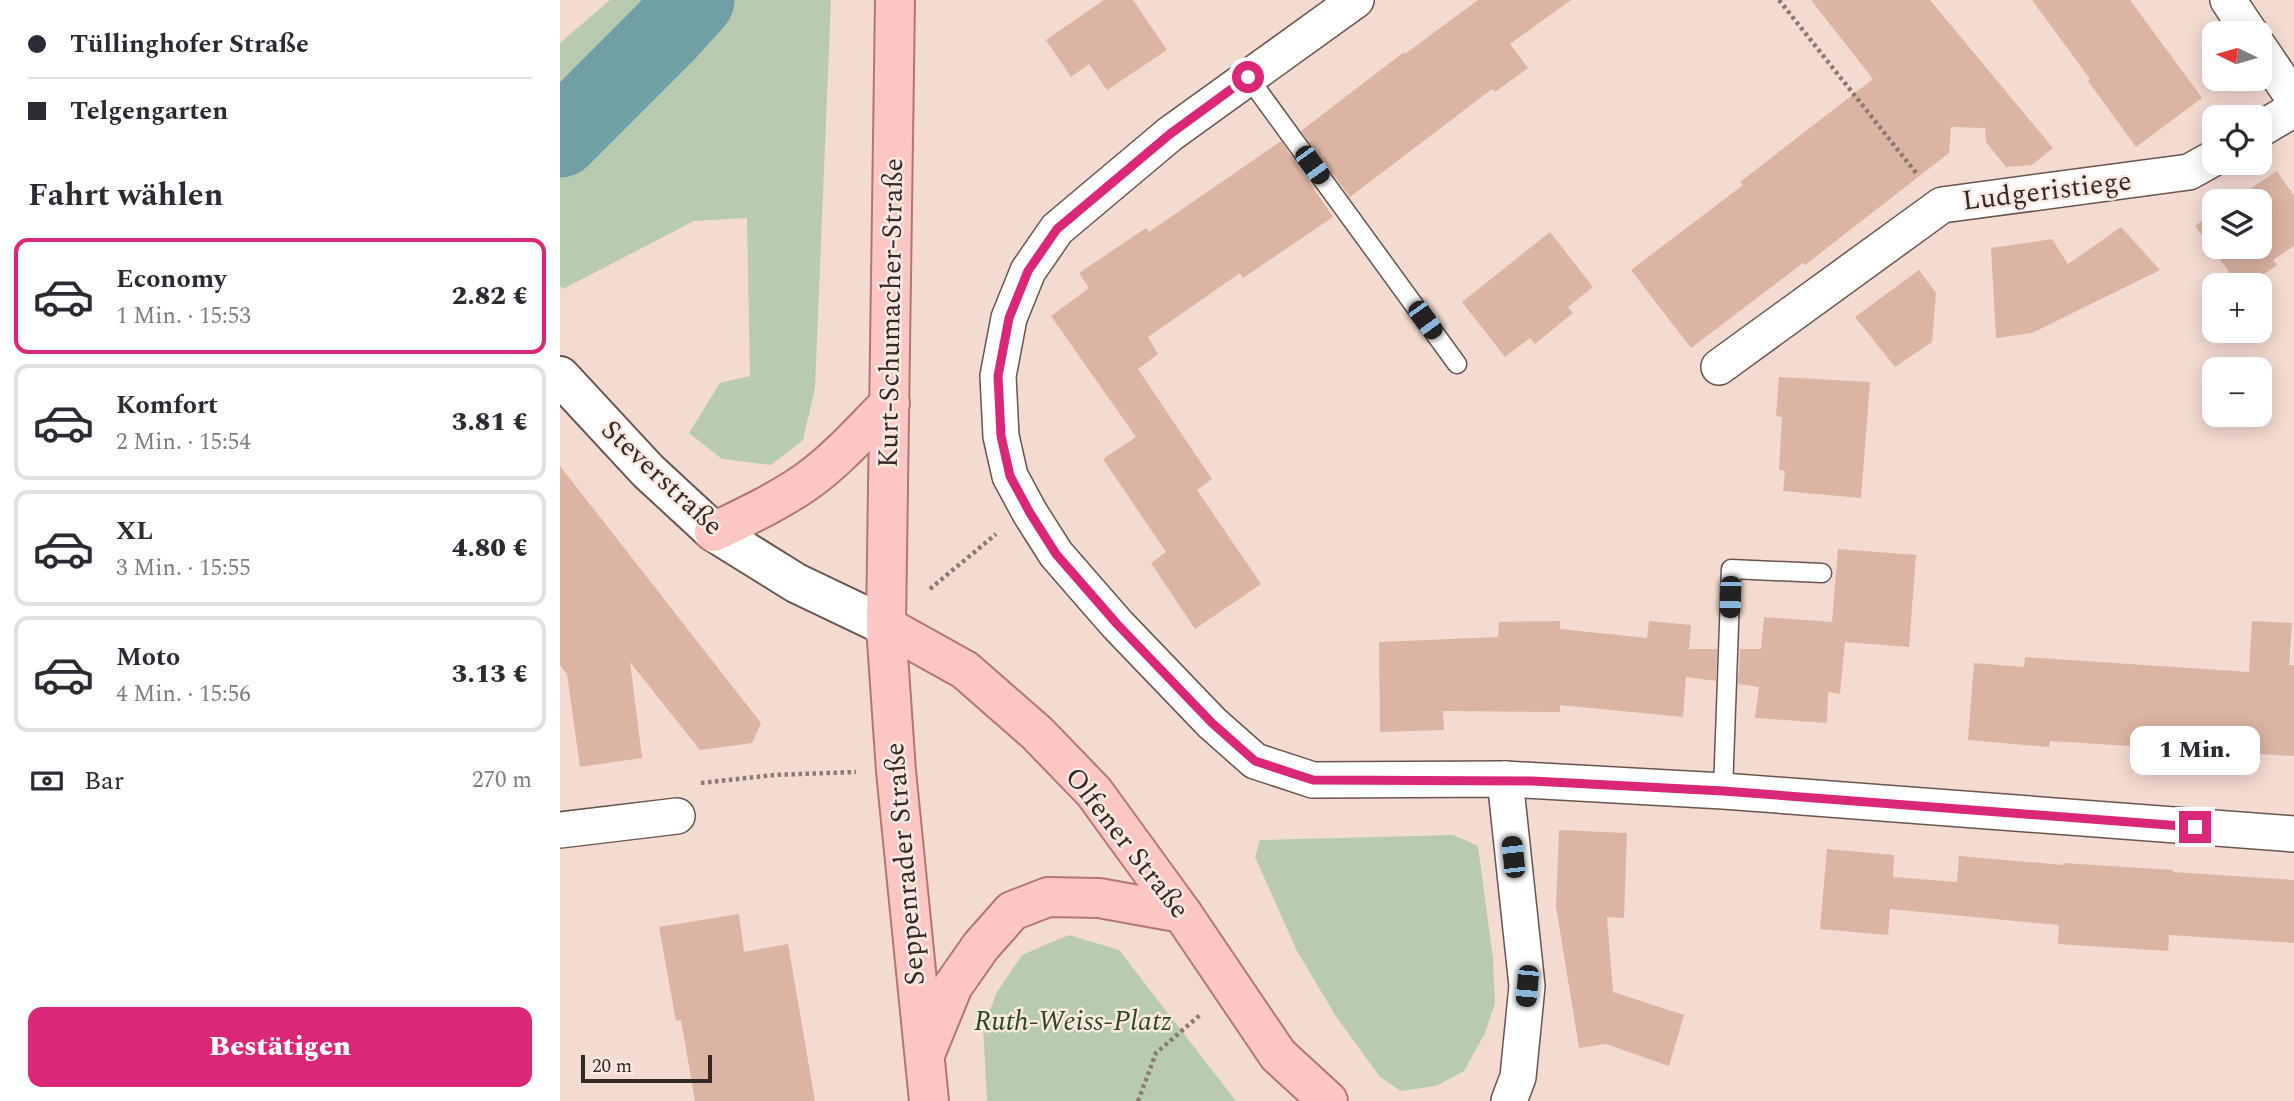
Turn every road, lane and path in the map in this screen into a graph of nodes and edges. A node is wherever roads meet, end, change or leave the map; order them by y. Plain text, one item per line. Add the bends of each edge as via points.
1 (895, 0) edge
2 (1356, 0) edge
3 (1779, 0) edge
4 (2228, 0) edge
5 (2242, 21) edge
6 (2272, 66) edge
7 (1248, 77) junction
8 (2294, 99) edge
9 (2294, 109) edge
10 (2272, 122) edge
11 (2202, 165) edge
12 (1942, 205) junction
13 (1457, 364) dead end
14 (1719, 367) dead end
15 (560, 376) edge
16 (890, 403) junction
17 (1030, 513) junction
18 (714, 532) junction
19 (1822, 573) dead end
20 (886, 626) junction
21 (896, 771) junction
22 (1505, 779) junction
23 (1723, 791) junction
24 (677, 816) joint
25 (560, 830) edge
26 (2294, 834) edge
27 (1182, 913) junction
28 (1233, 988) junction
29 (923, 1058) junction
30 (929, 1101) edge
31 (1138, 1101) edge
32 (1328, 1101) edge
33 (1509, 1101) edge

1 - 16 main road, Kurt-Schumacher-Straße
2 - 7 street
3 - 12 path
4 - 5 street
6 - 8 street
7 - 13 lane
7 - 17 street via 1170,134 1057,229 1028,271 1009,318 998,376 1001,436 1010,476
9 - 10 street
11 - 12 street, Ludgeristiege via 2189,173
12 - 14 street, Ludgeristiege
15 - 18 street, Steverstraße via 648,471
16 - 18 main road via 807,481
16 - 20 main road, Kurt-Schumacher-Straße
17 - 20 path via 989,539
17 - 22 street via 1056,554 1117,624 1255,761 1313,780
18 - 20 street, Steverstraße via 796,583
19 - 23 lane via 1731,569
20 - 21 main road, Seppenrader Straße
20 - 27 main road, Olfener Straße via 965,670 1037,733 1094,792
21 - 24 path via 774,775 679,785
21 - 29 main road, Seppenrader Straße
22 - 23 street
22 - 33 street via 1527,986 1518,1077
23 - 26 street
24 - 25 street
27 - 28 main road, Olfener Straße
27 - 29 main road via 1099,898 1048,897 1012,911 953,986
28 - 31 path via 1156,1053
28 - 32 main road, Olfener Straße via 1278,1055
29 - 30 main road, Seppenrader Straße

